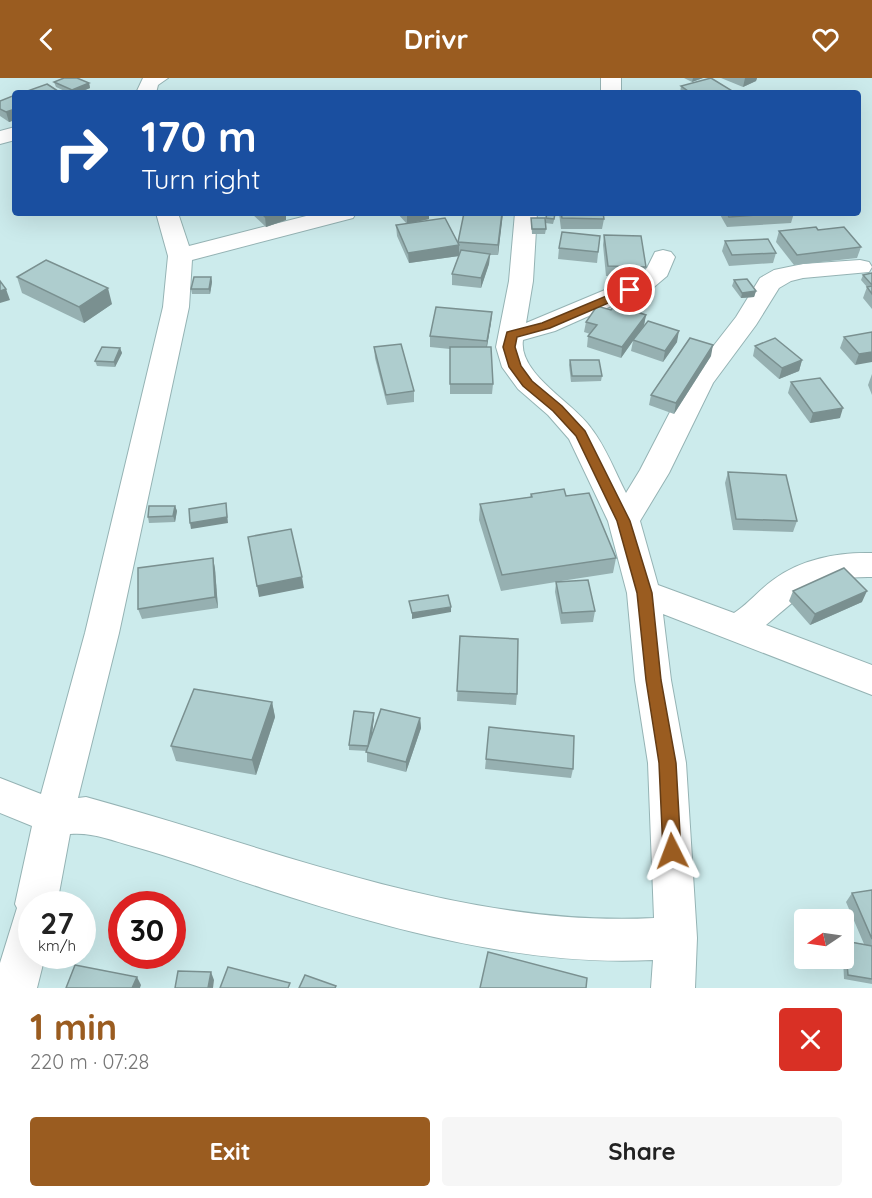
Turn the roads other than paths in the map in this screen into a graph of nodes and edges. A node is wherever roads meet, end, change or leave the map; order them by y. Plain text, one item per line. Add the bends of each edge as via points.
1 (168, 216) edge
2 (333, 216) edge
3 (526, 216) edge
4 (180, 256) junction
5 (663, 257) dead end
6 (860, 267) dead end
7 (511, 335) junction
8 (624, 521) junction
9 (872, 565) edge
10 (644, 593) junction
11 (738, 627) junction
12 (872, 680) edge
13 (0, 795) edge
14 (54, 817) junction
15 (39, 891) edge
16 (676, 938) junction
17 (20, 969) edge
18 (15, 988) edge
19 (673, 988) edge

1 - 4 street
2 - 4 street
3 - 7 street via 521,281
4 - 14 street via 176,307 102,633
5 - 7 street via 658,271 645,282 546,326
6 - 8 street via 783,274 769,283 747,320 700,381 654,473
7 - 8 street via 509,347 515,367 581,434
8 - 10 street
9 - 11 street via 830,568 800,579
10 - 11 street
10 - 16 street via 667,763
11 - 12 street
13 - 14 street
14 - 15 street
14 - 16 street via 86,815 338,893 491,929 619,941
16 - 19 street
17 - 18 street

